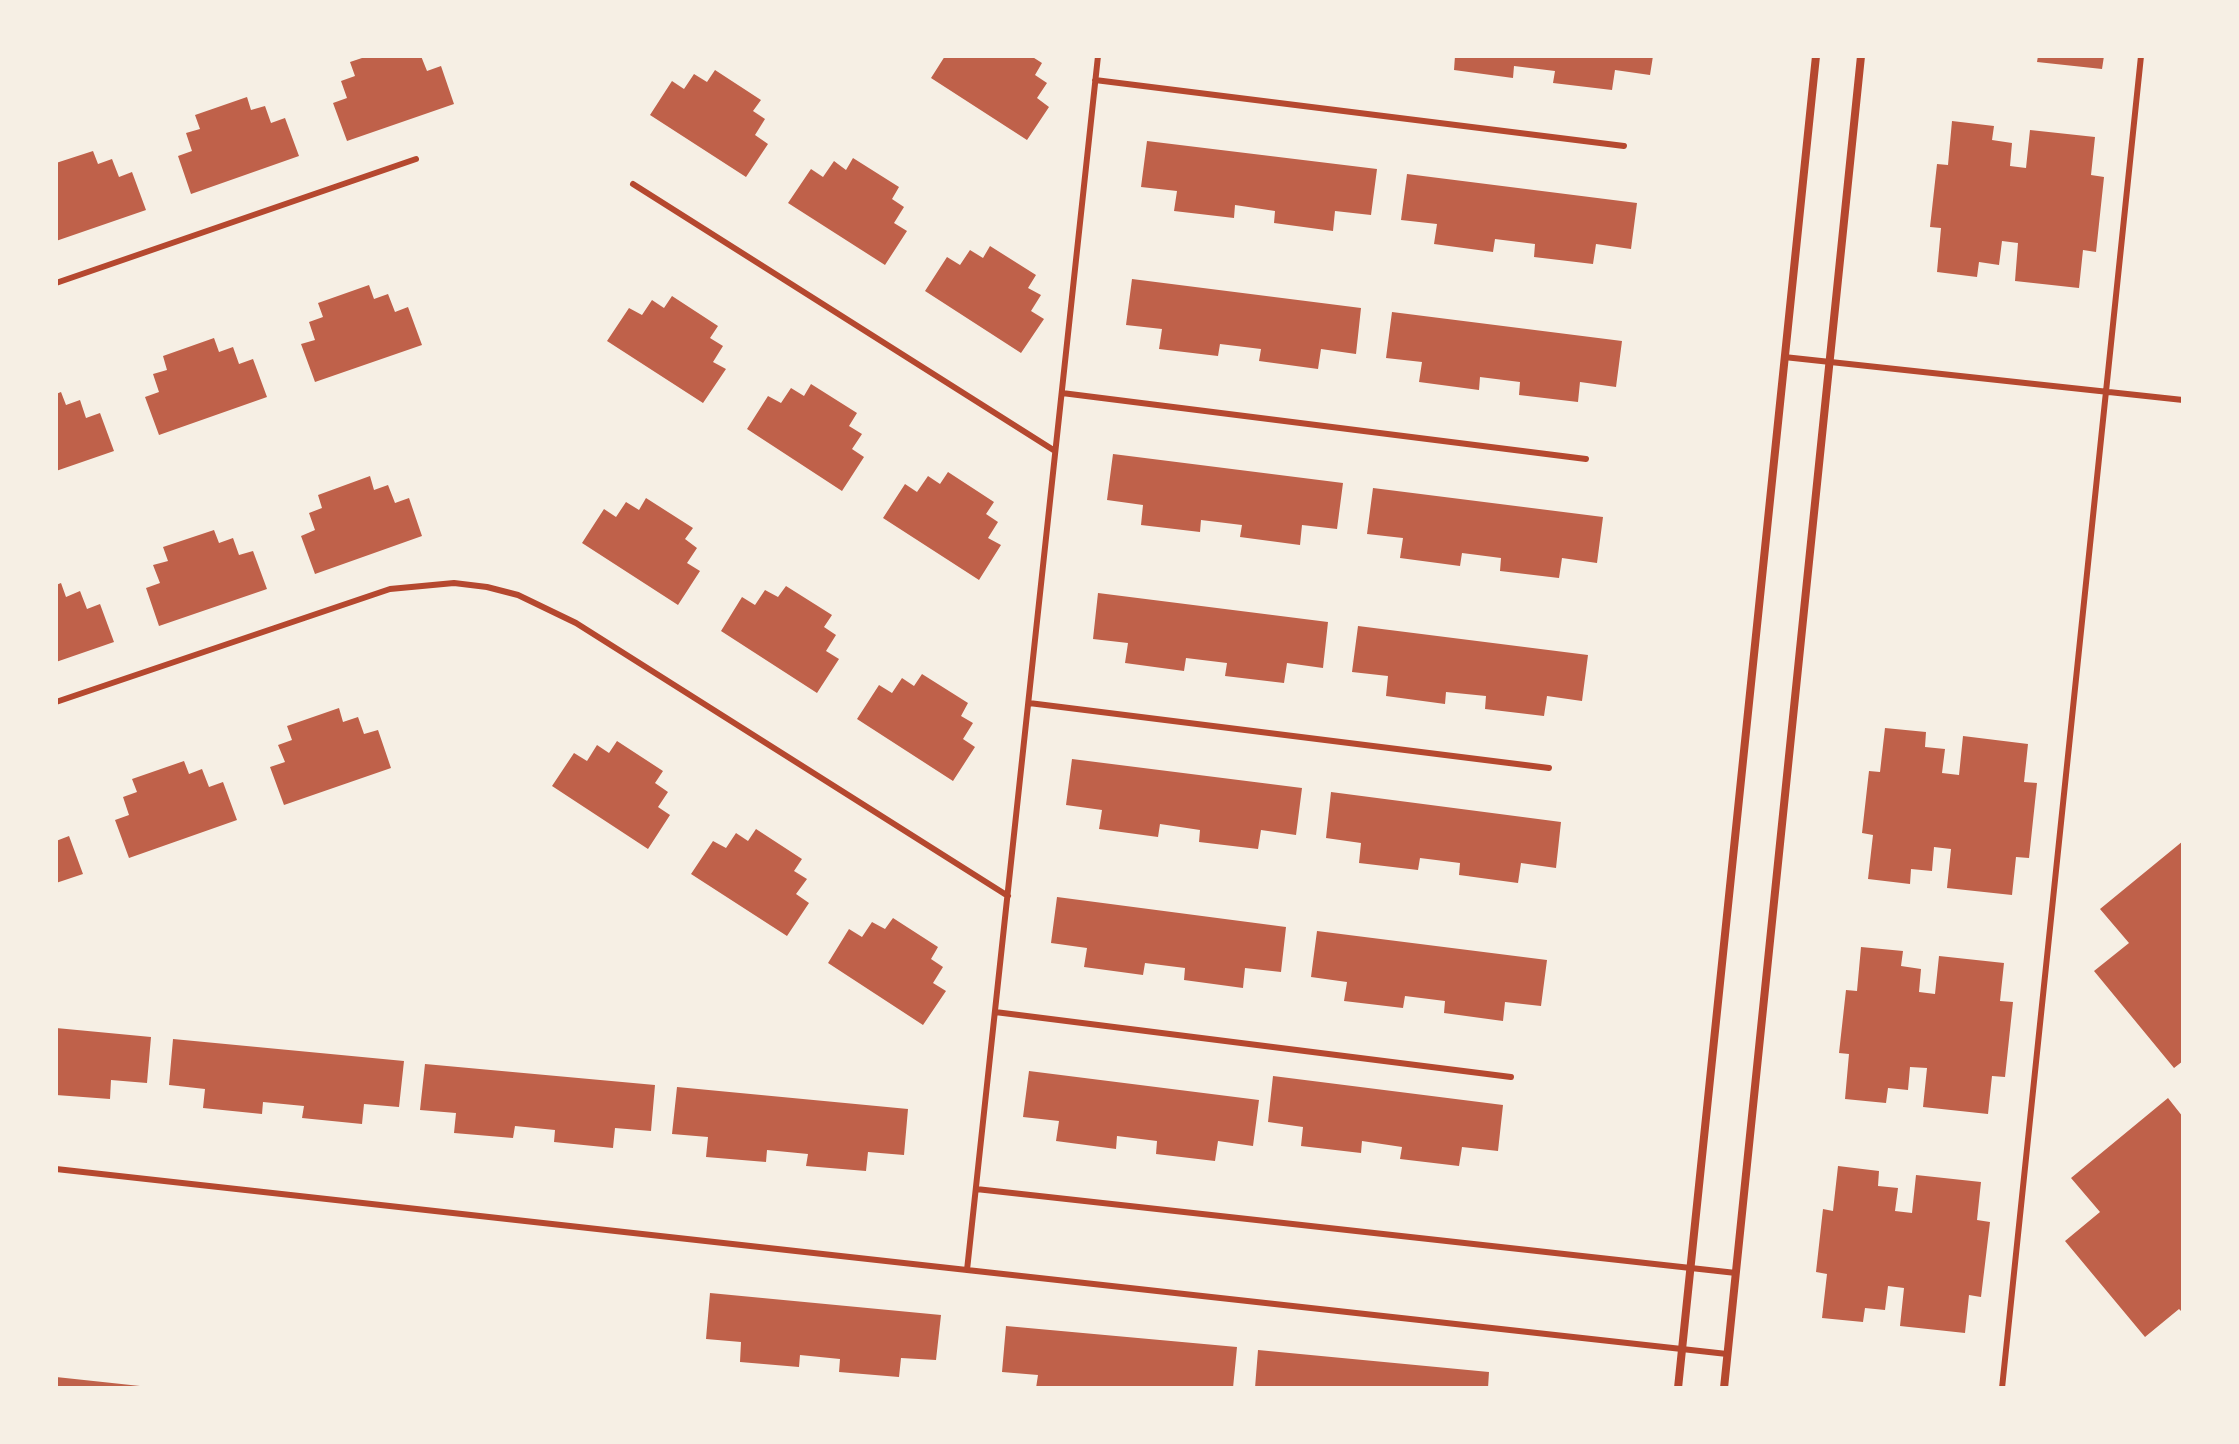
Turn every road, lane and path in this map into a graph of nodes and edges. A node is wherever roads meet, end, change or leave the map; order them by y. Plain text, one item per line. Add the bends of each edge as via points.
1 (1098, 56) edge
2 (1816, 56) edge
3 (1861, 56) edge
4 (2141, 56) edge
5 (1095, 80) junction
6 (1624, 146) dead end
7 (416, 159) dead end
8 (633, 184) dead end
9 (56, 283) edge
10 (1784, 357) junction
11 (1830, 362) junction
12 (2106, 392) junction
13 (1062, 393) junction
14 (2183, 400) edge
15 (1055, 451) junction
16 (1586, 459) dead end
17 (56, 702) edge
18 (1029, 703) junction
19 (1549, 768) dead end
20 (1008, 896) junction
21 (995, 1012) junction
22 (1511, 1077) dead end
23 (56, 1169) edge
24 (976, 1189) junction
25 (1690, 1268) junction
26 (967, 1270) junction
27 (1736, 1273) junction
28 (1682, 1349) junction
29 (1727, 1354) junction
30 (1678, 1388) edge
31 (1724, 1388) edge
32 (2002, 1388) edge

1 - 5 lane
2 - 10 street
3 - 11 street
4 - 12 lane
5 - 6 lane
5 - 13 lane
7 - 9 lane
8 - 15 lane
10 - 11 lane
10 - 25 street
11 - 12 lane
11 - 27 street
12 - 14 lane
12 - 32 lane
13 - 15 lane
13 - 16 lane
15 - 18 lane
17 - 20 lane via 390,589 454,583 487,587 538,603 576,623
18 - 19 lane
18 - 20 lane
20 - 21 lane
21 - 22 lane
21 - 24 lane
23 - 26 lane
24 - 25 lane
24 - 26 lane
25 - 27 lane
25 - 28 street
26 - 28 lane
27 - 29 street
28 - 29 lane
28 - 30 street
29 - 31 street

